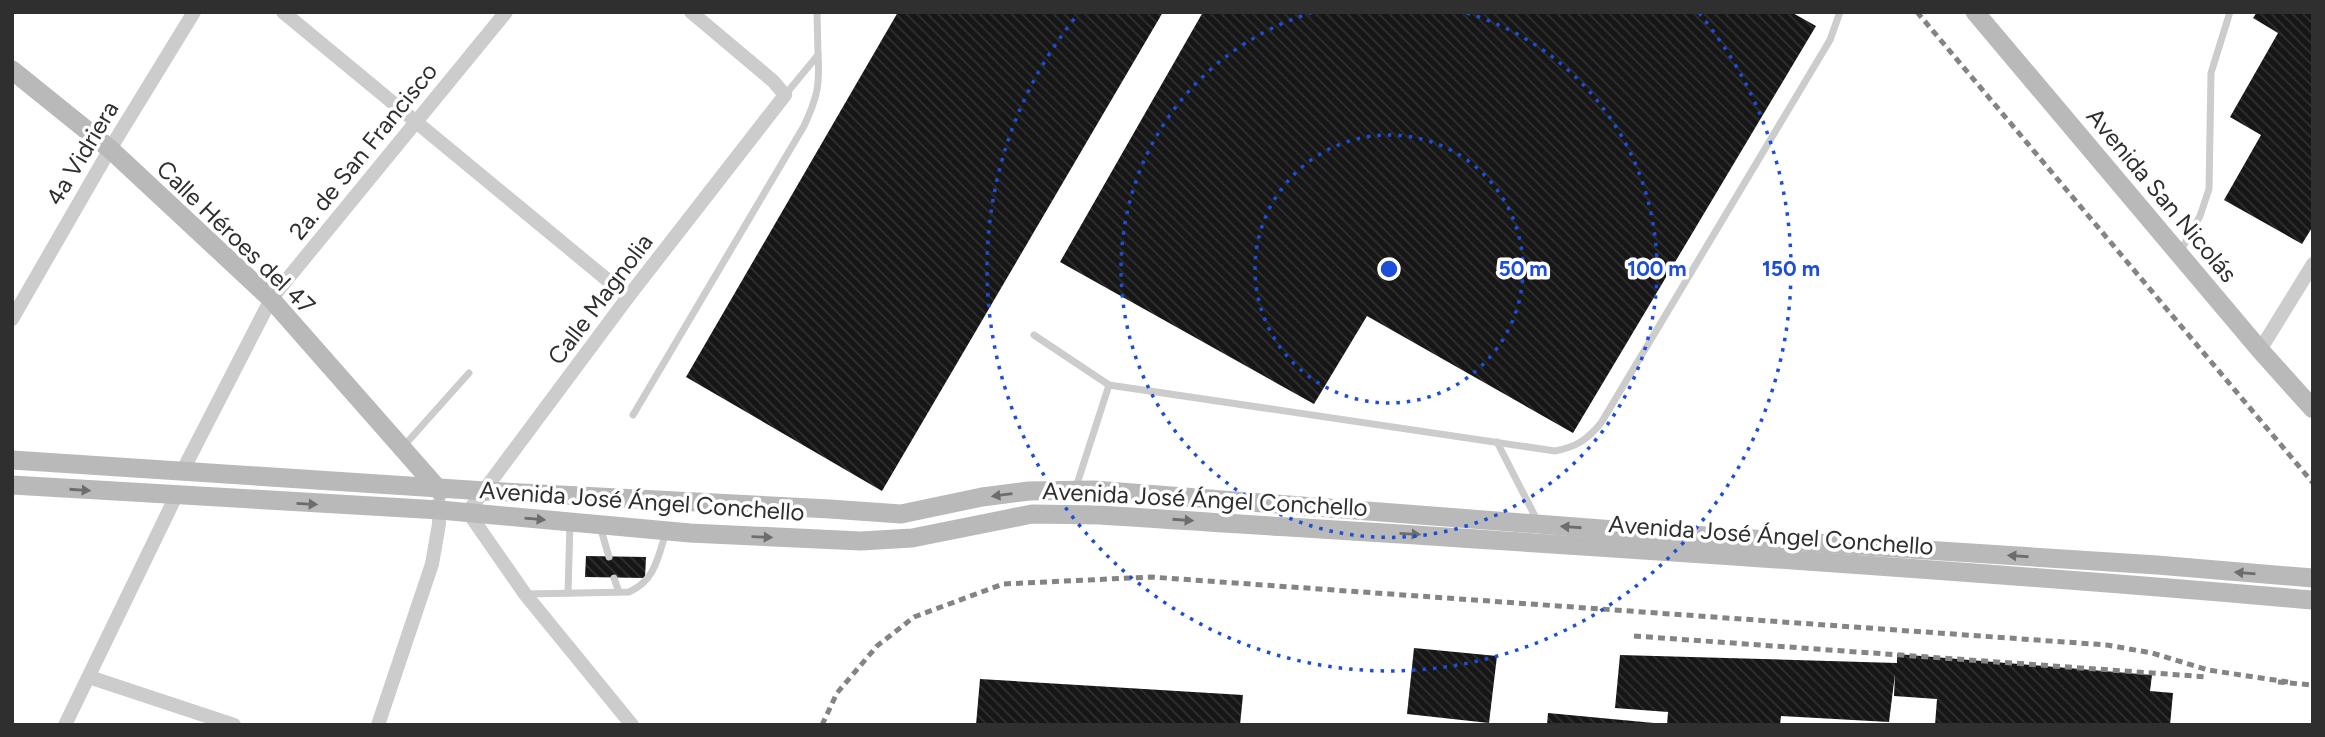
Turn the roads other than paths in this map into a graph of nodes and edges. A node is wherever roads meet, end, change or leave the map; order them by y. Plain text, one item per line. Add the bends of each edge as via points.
1 (194, 12) edge
2 (283, 12) edge
3 (506, 12) edge
4 (691, 12) edge
5 (817, 12) edge
6 (1840, 12) edge
7 (1975, 12) edge
8 (2231, 12) edge
9 (818, 55) junction
10 (12, 70) edge
11 (785, 95) junction
12 (416, 121) junction
13 (110, 149) junction
14 (2180, 253) junction
15 (2313, 264) edge
16 (628, 297) junction
17 (271, 299) junction
18 (12, 319) edge
19 (1034, 335) dead end
20 (2260, 350) junction
21 (469, 373) dead end
22 (1109, 385) junction
23 (2313, 409) edge
24 (632, 415) dead end
25 (1497, 442) junction
26 (401, 448) junction
27 (12, 460) edge
28 (183, 470) junction
29 (12, 485) edge
30 (436, 488) junction
31 (1075, 490) junction
32 (485, 491) junction
33 (176, 496) junction
34 (440, 510) junction
35 (468, 512) junction
36 (570, 522) junction
37 (1540, 524) junction
38 (600, 525) junction
39 (666, 531) junction
40 (609, 556) dead end
41 (614, 578) dead end
42 (2313, 578) edge
43 (619, 592) junction
44 (568, 593) junction
45 (525, 594) junction
46 (2313, 600) edge
47 (89, 677) junction
48 (65, 725) edge
49 (234, 725) edge
50 (378, 725) edge
51 (632, 725) edge

1 - 13 street, 4a Vidriera
2 - 12 street
3 - 12 street, 2a. de San Francisco
4 - 11 street
5 - 9 lane
6 - 25 lane via 1830,40 1601,423 1588,439 1572,448 1555,451
7 - 14 main road, Avenida San Nicolás
8 - 14 lane via 2211,73 2209,189
9 - 11 lane
9 - 24 lane via 817,98 804,126
10 - 13 main road, Calle Héroes del 47
11 - 16 street, Calle Magnolia
12 - 16 street
12 - 17 street, 2a. de San Francisco
13 - 17 main road, Calle Héroes del 47
13 - 18 street, 4a Vidriera
14 - 20 main road, Avenida San Nicolás
15 - 20 street
16 - 32 street, Calle Magnolia
17 - 26 main road, Calle Héroes del 47
17 - 28 street, 2a. de San Francisco
19 - 22 lane
20 - 23 main road, Avenida San Nicolás
21 - 26 lane
22 - 25 lane
22 - 31 lane
25 - 37 lane
26 - 30 main road, Calle Héroes del 47
27 - 28 main road, Avenida José Ángel Conchello
28 - 30 main road, Avenida José Ángel Conchello
29 -> 33 main road, Avenida José Ángel Conchello
30 - 32 main road, Avenida José Ángel Conchello
30 - 34 street
30 - 35 main road, Calle Héroes del 47
31 -> 32 main road, Avenida José Ángel Conchello via 982,497 901,514
31 - 37 main road, Avenida José Ángel Conchello
32 - 35 street, Calle Magnolia
33 -> 34 main road, Avenida José Ángel Conchello
33 - 47 street
34 - 35 main road, Avenida José Ángel Conchello
34 - 50 street via 432,564
35 -> 36 main road, Avenida José Ángel Conchello
35 - 45 street
36 - 38 main road, Avenida José Ángel Conchello
36 - 44 lane
42 -> 37 main road, Avenida José Ángel Conchello
38 - 39 main road, Avenida José Ángel Conchello
38 - 40 lane
39 - 43 lane via 648,581 629,592
39 -> 46 main road, Avenida José Ángel Conchello via 883,541 1032,514 1064,513
41 - 43 lane
43 - 44 lane
44 - 45 lane
45 - 51 street
47 - 48 street
47 - 49 street

